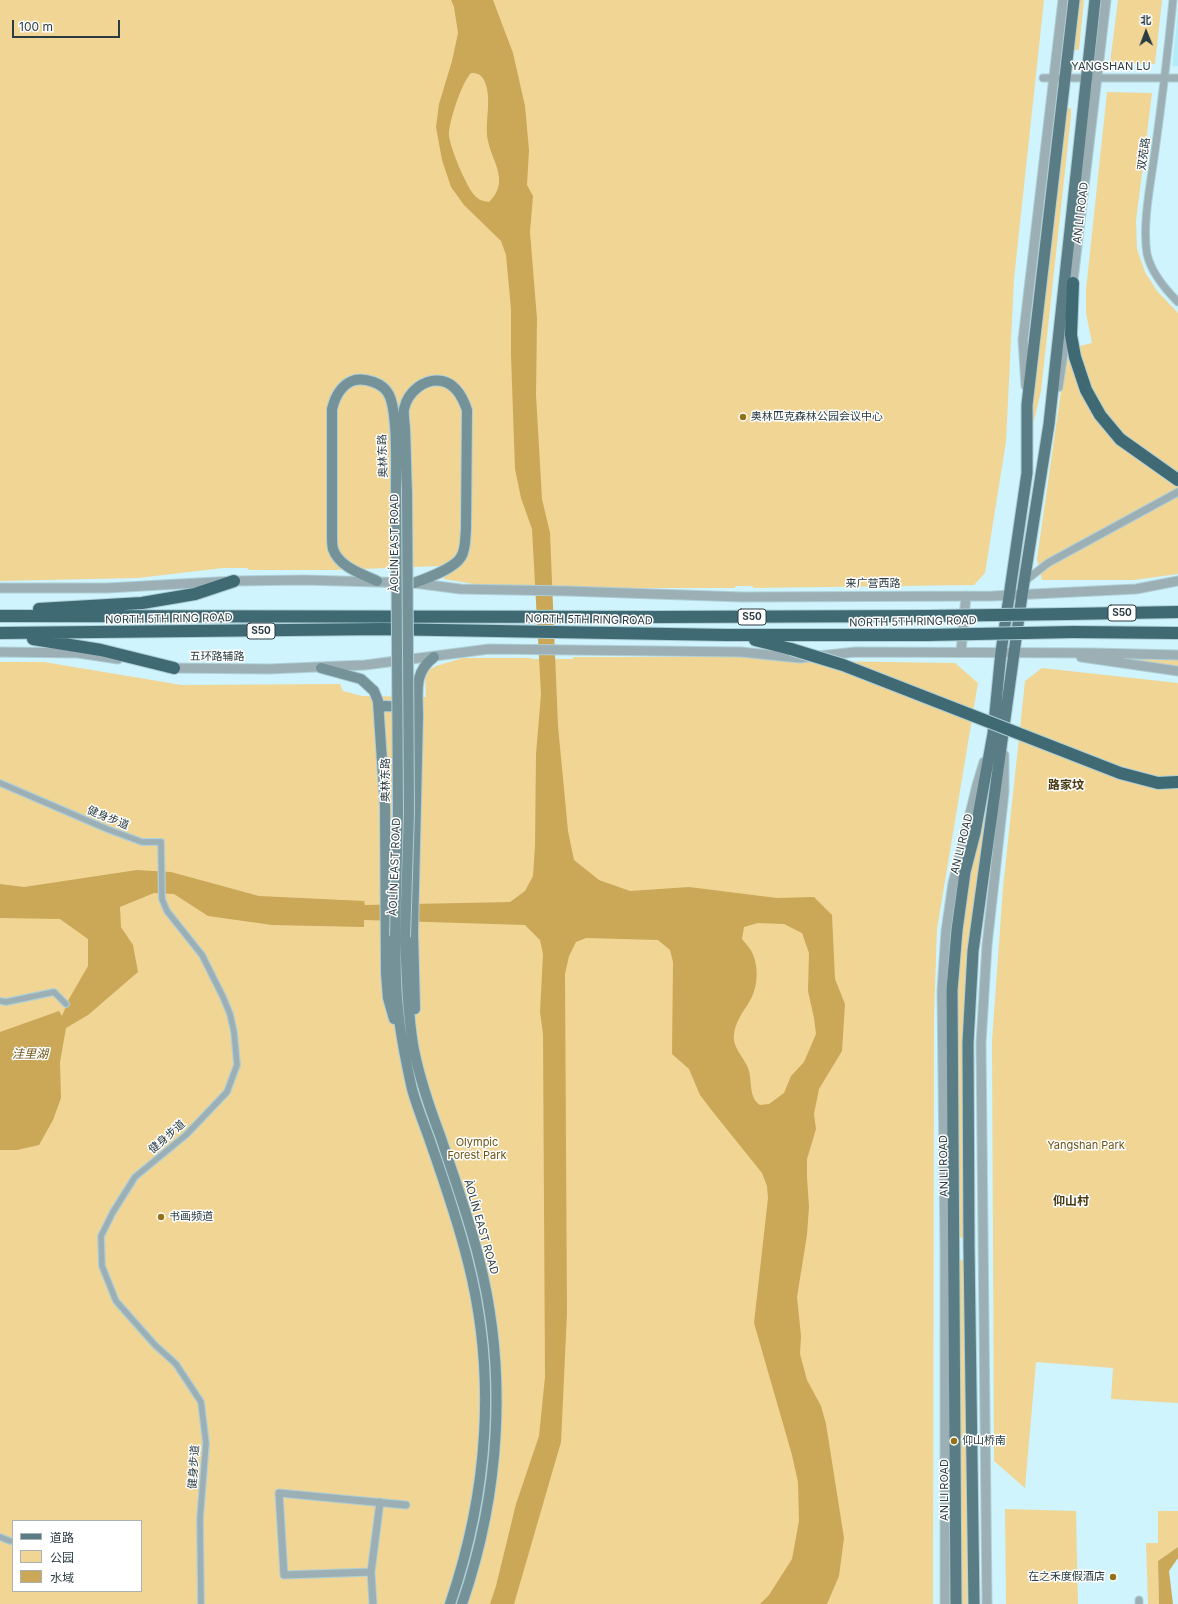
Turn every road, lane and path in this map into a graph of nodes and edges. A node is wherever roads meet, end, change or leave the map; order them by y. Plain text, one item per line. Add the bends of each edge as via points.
1 (1063, 0) edge
2 (1074, 0) edge
3 (1095, 0) edge
4 (1106, 0) edge
5 (1173, 0) edge
6 (1043, 78) dead end
7 (1060, 78) junction
8 (1092, 78) junction
9 (1165, 78) junction
10 (1178, 78) edge
11 (1073, 283) junction
12 (1178, 302) edge
13 (1049, 424) junction
14 (1178, 480) edge
15 (1178, 492) edge
16 (234, 581) junction
17 (377, 581) junction
18 (1178, 581) edge
19 (1025, 582) junction
20 (414, 583) junction
21 (0, 588) edge
22 (1009, 595) junction
23 (1022, 595) junction
24 (966, 596) junction
25 (0, 612) edge
26 (1178, 612) edge
27 (0, 616) edge
28 (1, 633) edge
29 (1178, 633) edge
30 (726, 636) junction
31 (0, 652) edge
32 (962, 652) junction
33 (1001, 652) junction
34 (1015, 652) junction
35 (1048, 652) junction
36 (1178, 654) edge
37 (434, 657) junction
38 (174, 668) junction
39 (321, 668) junction
40 (1178, 671) edge
41 (379, 709) junction
42 (418, 716) junction
43 (998, 734) junction
44 (1178, 782) edge
45 (0, 783) edge
46 (404, 935) junction
47 (0, 1001) edge
48 (66, 1004) dead end
49 (409, 1051) junction
50 (380, 1502) junction
51 (406, 1504) dead end
52 (0, 1537) edge
53 (10, 1541) dead end
54 (371, 1572) junction
55 (201, 1604) edge
56 (373, 1604) edge
57 (450, 1604) edge
58 (462, 1604) edge
59 (945, 1604) edge
60 (956, 1604) edge
61 (974, 1604) edge
62 (987, 1604) edge

1 - 7 street, AN LI ROAD
2 - 7 main road, AN LI ROAD
3 - 8 main road, AN LI ROAD
4 - 8 street, AN LI ROAD
5 - 9 street, 双苑路
6 - 7 street, YANGSHAN LU
7 - 8 street, YANGSHAN LU
7 - 22 main road, AN LI ROAD via 1028,405 1027,473
8 - 9 street, YANGSHAN LU
8 - 11 street, AN LI ROAD
8 - 13 main road, AN LI ROAD
9 - 10 street, YANGSHAN LU
9 - 12 street, 双苑路 via 1146,223 1147,254 1156,274
11 - 13 street, AN LI ROAD via 1059,382
11 - 14 highway via 1070,335 1086,390 1100,415 1120,439
13 - 19 main road, AN LI ROAD
15 - 19 street via 1048,563
16 - 17 street, 来广营西路
16 - 21 street, 来广营西路 via 107,588
16 - 25 highway via 195,594 142,603
17 - 20 street, 来广营西路
17 - 46 main road, 奥林东路, bridge via 347,566 333,550 332,410 339,391 348,383 357,380 377,384 388,392 394,406 398,813
18 - 23 street, 来广营西路 via 1136,589
19 - 23 main road, AN LI ROAD
20 - 24 street, 来广营西路 via 460,589 742,597
20 - 46 main road, ÀOLÍN EAST ROAD, bridge via 446,570 460,558 465,546 467,410 462,396 444,381 432,380 423,384 412,393 404,409 409,812
22 - 23 street, 来广营西路
22 - 24 street, 来广营西路
22 - 33 main road, AN LI ROAD
23 - 34 main road, AN LI ROAD
24 - 32 street
26 - 27 highway, NORTH 5TH RING ROAD / S50, bridge via 927,616
28 - 30 highway, NORTH 5TH RING ROAD / S50 via 382,629
28 - 38 highway via 101,650
29 - 30 highway, NORTH 5TH RING ROAD / S50, bridge
30 - 44 highway, bridge via 749,638 842,665 1120,773 1158,783
31 - 38 street, 五环路辅路 via 78,653
32 - 33 street, 五环路辅路
32 - 37 street, 五环路辅路 via 855,652 800,658 741,652 489,648
33 - 34 street, 五环路辅路
33 - 43 main road, AN LI ROAD
34 - 35 street, 五环路辅路
34 - 43 main road, AN LI ROAD
35 - 36 street
35 - 40 street
37 - 39 street, 五环路辅路
37 - 42 main road via 420,672
38 - 39 street, 五环路辅路
39 - 41 main road via 361,680 374,691
41 - 42 main road via 384,706 410,708
41 - 49 main road via 385,806 388,998
42 - 46 main road via 413,902
43 - 59 street, AN LI ROAD via 977,785 953,883 946,931 942,991
43 - 60 main road, AN LI ROAD via 965,872 952,990
43 - 61 main road, AN LI ROAD via 973,951 968,1043
43 - 62 street, AN LI ROAD via 1004,792 987,945 981,1043
45 - 55 street, 健身步道 via 142,842 161,842 162,899 167,911 202,955 230,1014 237,1065 228,1092 186,1135 135,1177 113,1212 102,1236 102,1266 116,1301 155,1345 176,1364 200,1402 206,1443 200,1519
46 - 49 main road via 415,1010
46 - 49 main road via 398,1007
47 - 48 street via 54,992
49 - 57 main road, ÀOLÍN EAST ROAD via 413,1091 454,1212 468,1263 484,1350 484,1453 473,1523
49 - 58 main road, ÀOLÍN EAST ROAD via 465,1209 488,1298 495,1349 495,1454 484,1525
50 - 51 street
50 - 54 street
50 - 54 street via 279,1493 284,1575
52 - 53 street
54 - 56 street

